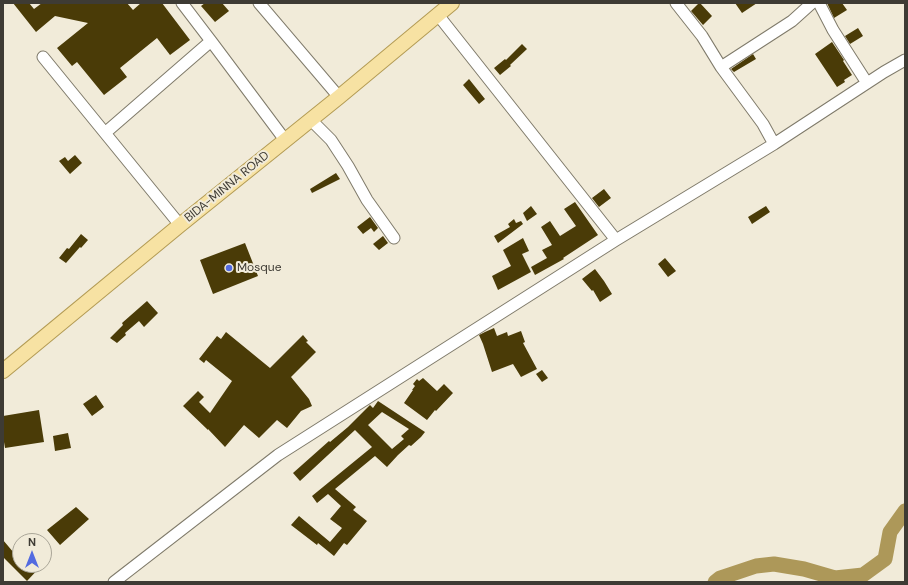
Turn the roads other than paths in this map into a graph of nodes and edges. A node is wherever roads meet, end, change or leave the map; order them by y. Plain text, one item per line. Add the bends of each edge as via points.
1 (182, 3) edge
2 (259, 3) edge
3 (452, 3) edge
4 (676, 3) edge
5 (812, 3) edge
6 (819, 3) edge
7 (438, 15) junction
8 (211, 41) junction
9 (43, 57) dead end
10 (905, 60) edge
11 (721, 67) junction
12 (867, 83) junction
13 (339, 97) junction
14 (311, 120) junction
15 (105, 133) junction
16 (285, 140) junction
17 (774, 144) junction
18 (180, 225) junction
19 (394, 238) dead end
20 (616, 240) junction
21 (3, 371) edge
22 (114, 582) edge

1 - 8 street
2 - 13 street
3 - 7 main road, BIDA-MINNA ROAD
4 - 11 street via 702,36
5 - 11 street via 792,20
6 - 12 street
7 - 13 main road, BIDA-MINNA ROAD
7 - 20 street
8 - 15 street
8 - 16 street
9 - 15 street
10 - 12 street
11 - 17 street via 763,124
12 - 17 street
13 - 14 main road, BIDA-MINNA ROAD
14 - 16 main road, BIDA-MINNA ROAD
14 - 19 street via 331,140 367,200
15 - 18 street
16 - 18 main road, BIDA-MINNA ROAD
17 - 20 street
18 - 21 main road, BIDA-MINNA ROAD
20 - 22 street via 278,455

